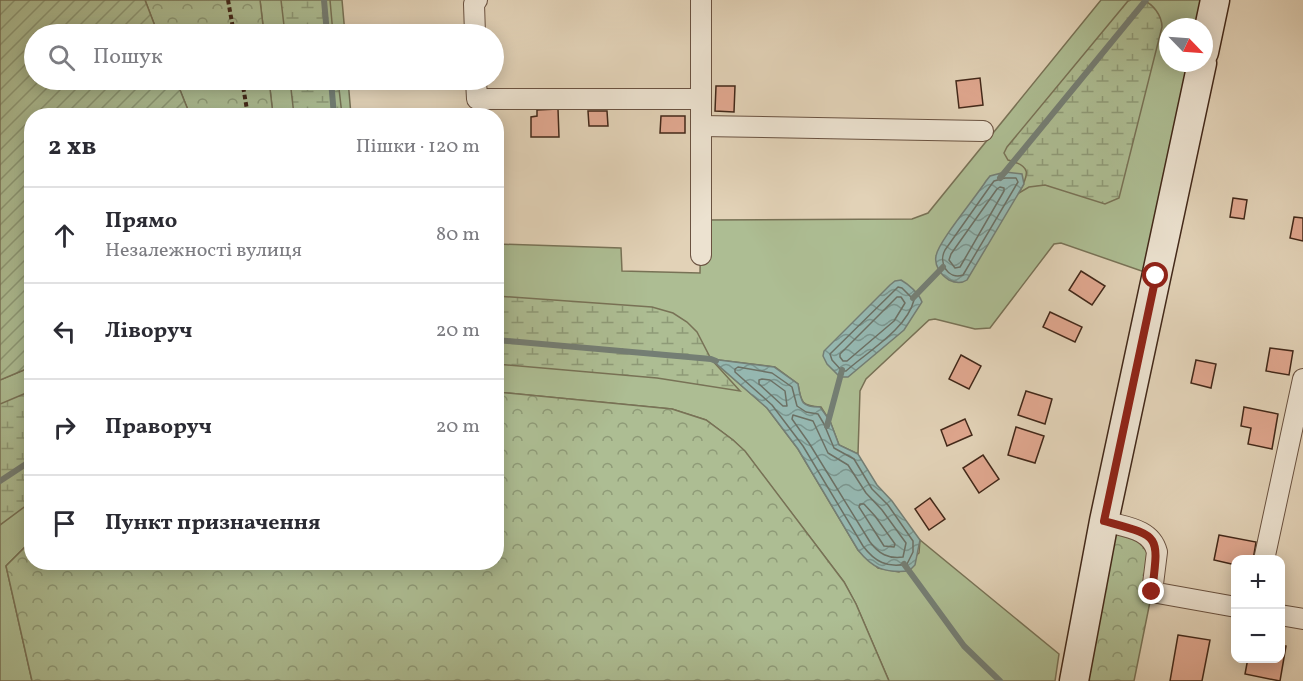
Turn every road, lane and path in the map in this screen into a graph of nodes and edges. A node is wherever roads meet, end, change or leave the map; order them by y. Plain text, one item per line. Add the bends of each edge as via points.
1 (228, 0) edge
2 (477, 0) edge
3 (701, 0) edge
4 (1215, 0) edge
5 (1211, 18) edge
6 (232, 24) edge
7 (475, 24) edge
8 (1200, 72) edge
9 (244, 90) edge
10 (477, 90) edge
11 (701, 99) junction
12 (247, 108) edge
13 (701, 126) junction
14 (983, 131) dead end
15 (701, 255) dead end
16 (1303, 379) edge
17 (1301, 401) edge
18 (1104, 521) junction
19 (1265, 555) edge
20 (1231, 606) edge
21 (1285, 616) edge
22 (1303, 619) edge
23 (1074, 681) edge

1 - 6 path
2 - 7 street
3 - 11 street
4 - 5 street
8 - 18 street
9 - 12 path
10 - 11 street via 477,99
11 - 13 street
13 - 14 street
13 - 15 street
16 - 17 street
17 - 19 street
18 - 20 street via 1142,531 1152,540 1157,552 1152,592
18 - 23 main road
21 - 22 street

